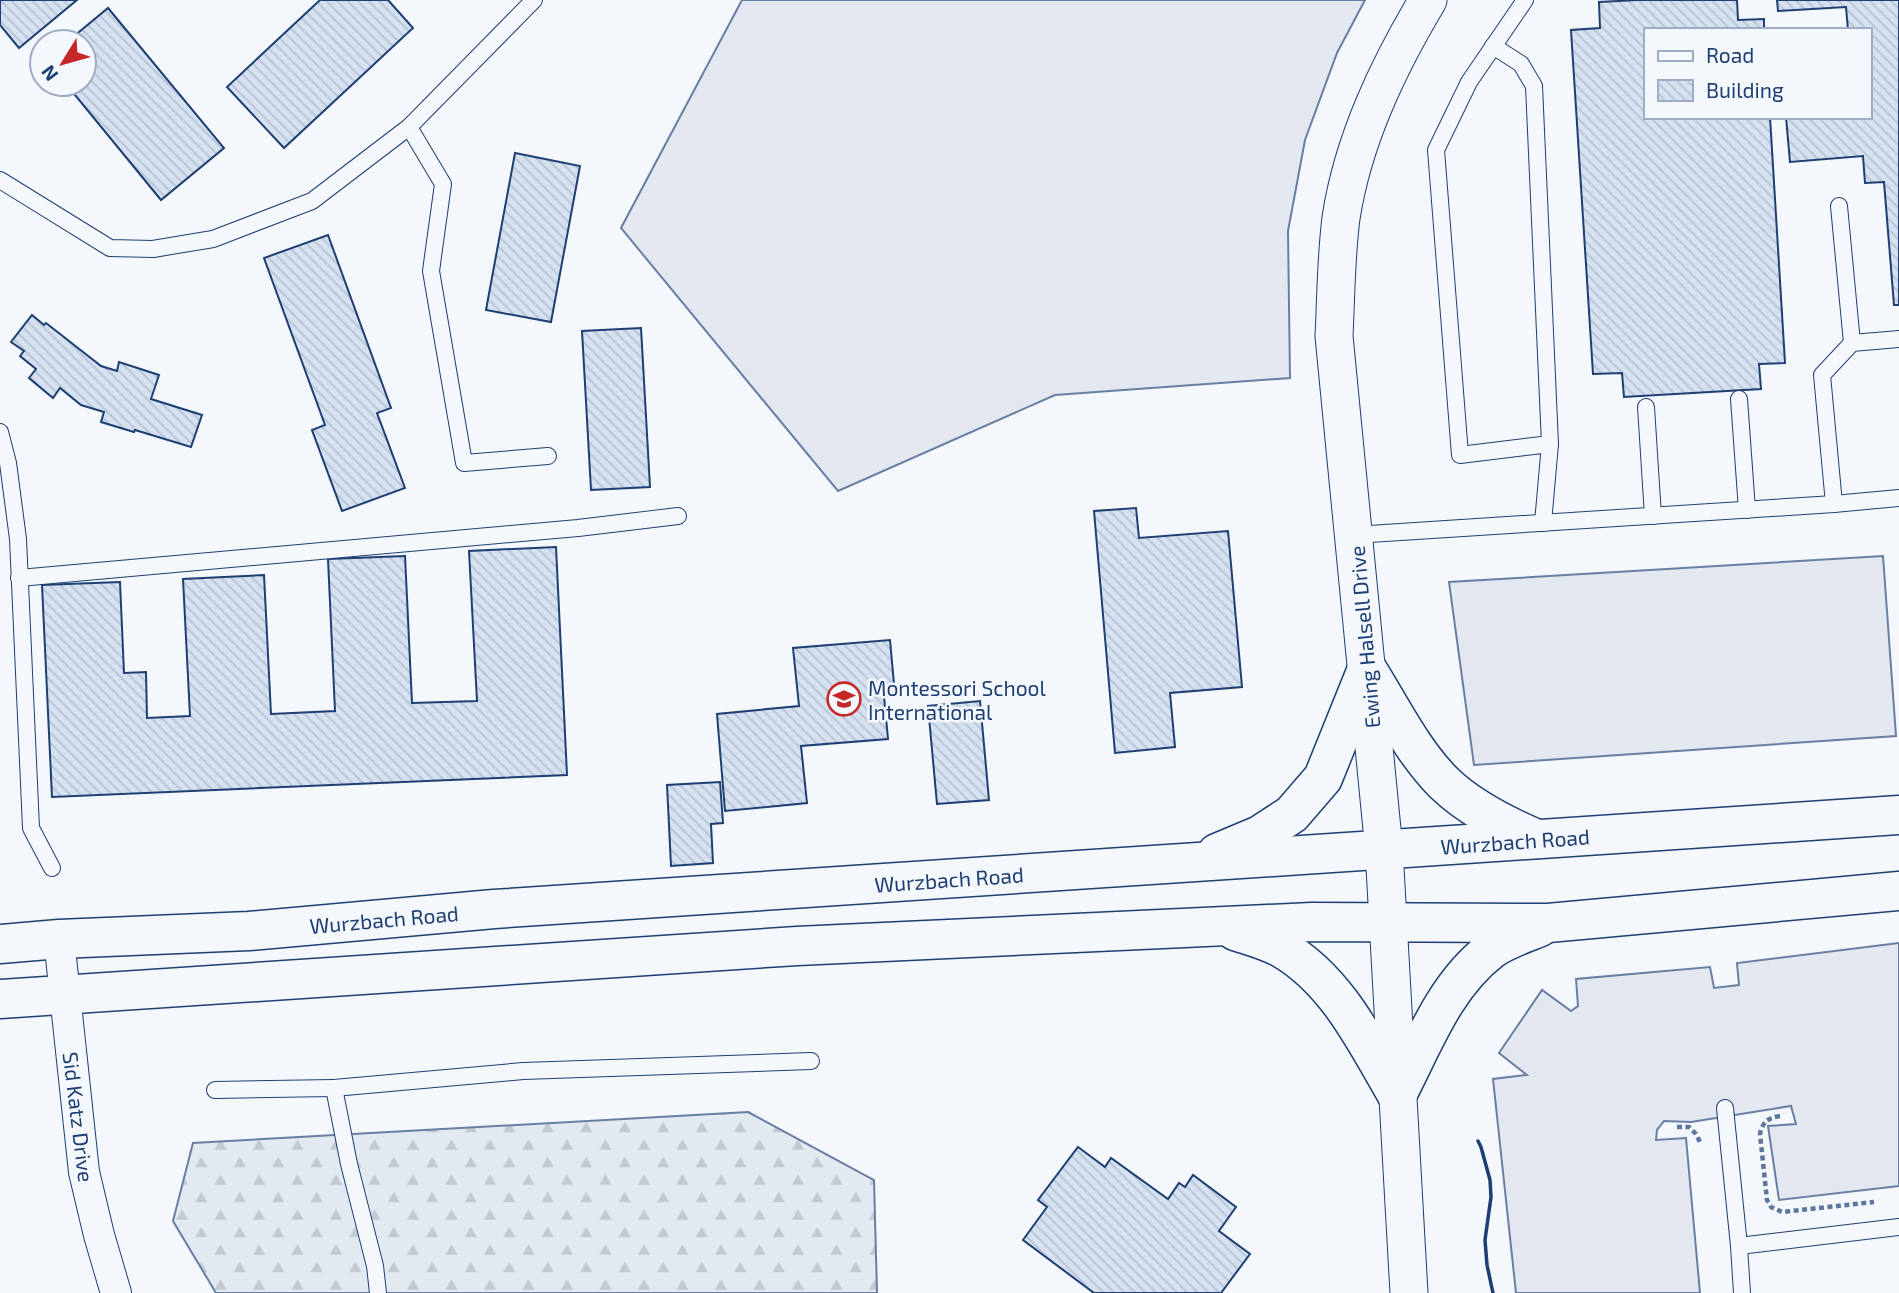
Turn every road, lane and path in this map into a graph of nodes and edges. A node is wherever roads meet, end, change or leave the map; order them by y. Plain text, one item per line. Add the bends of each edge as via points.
1 (534, 0) edge
2 (1428, 0) edge
3 (1525, 0) edge
4 (1493, 46) junction
5 (409, 127) junction
6 (0, 180) edge
7 (1839, 206) dead end
8 (1899, 339) edge
9 (1852, 343) junction
10 (1739, 400) dead end
11 (1646, 407) dead end
12 (0, 432) edge
13 (1550, 444) junction
14 (548, 456) dead end
15 (1899, 498) edge
16 (1834, 504) junction
17 (1747, 510) junction
18 (678, 516) dead end
19 (1653, 516) junction
20 (1543, 523) junction
21 (1354, 535) junction
22 (19, 578) junction
23 (1367, 669) junction
24 (1899, 815) edge
25 (1539, 839) junction
26 (1384, 850) junction
27 (1195, 863) junction
28 (52, 868) dead end
29 (1899, 891) edge
30 (1388, 923) junction
31 (1548, 923) junction
32 (1219, 926) junction
33 (59, 939) junction
34 (0, 944) edge
35 (65, 996) junction
36 (0, 999) edge
37 (811, 1061) dead end
38 (334, 1088) junction
39 (215, 1090) dead end
40 (1397, 1096) junction
41 (1725, 1108) dead end
42 (1780, 1116) dead end
43 (1677, 1127) dead end
44 (1702, 1156) dead end
45 (1885, 1201) dead end
46 (1899, 1227) edge
47 (1739, 1246) junction
48 (116, 1293) edge
49 (378, 1293) edge
50 (1409, 1293) edge
51 (1742, 1293) edge

1 - 5 lane
2 - 21 street, Ewing Halsell Drive via 1383,82 1353,164 1342,216 1335,336
3 - 4 lane
4 - 13 lane via 1521,64 1534,86
4 - 13 lane via 1469,82 1436,150 1460,455
5 - 6 lane via 312,201 214,239 153,249 110,248
5 - 14 lane via 443,184 431,271 464,463
7 - 9 lane
8 - 9 lane
9 - 16 lane via 1822,376
10 - 17 lane
11 - 19 lane
12 - 22 lane via 18,539
13 - 20 lane
15 - 16 lane
16 - 17 lane
17 - 19 lane
18 - 22 lane
19 - 20 lane
20 - 21 lane
21 - 23 street, Ewing Halsell Drive
22 - 28 lane via 31,828
23 - 25 main road via 1422,757 1444,783 1503,824
23 - 26 street, Ewing Halsell Drive
23 - 27 main road via 1316,787 1292,814 1260,835
24 - 25 main road, Wurzbach Road
25 - 26 main road, Wurzbach Road
26 - 27 main road, Wurzbach Road
26 - 30 street, Ewing Halsell Drive
27 - 33 main road, Wurzbach Road via 494,909 249,930
29 - 31 main road
30 - 31 main road
30 - 32 main road
30 - 40 street, Ewing Halsell Drive
31 - 40 main road via 1493,948 1474,965 1443,1004
32 - 35 main road via 797,946
32 - 40 main road via 1281,948 1310,970 1345,1008
33 - 34 main road, Wurzbach Road
33 - 35 street, Sid Katz Drive
35 - 36 main road
35 - 48 street, Sid Katz Drive via 84,1172
37 - 38 lane via 523,1071
38 - 39 lane
38 - 49 lane
40 - 50 street, Ewing Halsell Drive
41 - 47 lane
42 - 45 path via 1768,1118 1759,1134 1771,1207 1782,1212
43 - 44 path via 1689,1127 1696,1134
46 - 47 lane
47 - 51 lane

